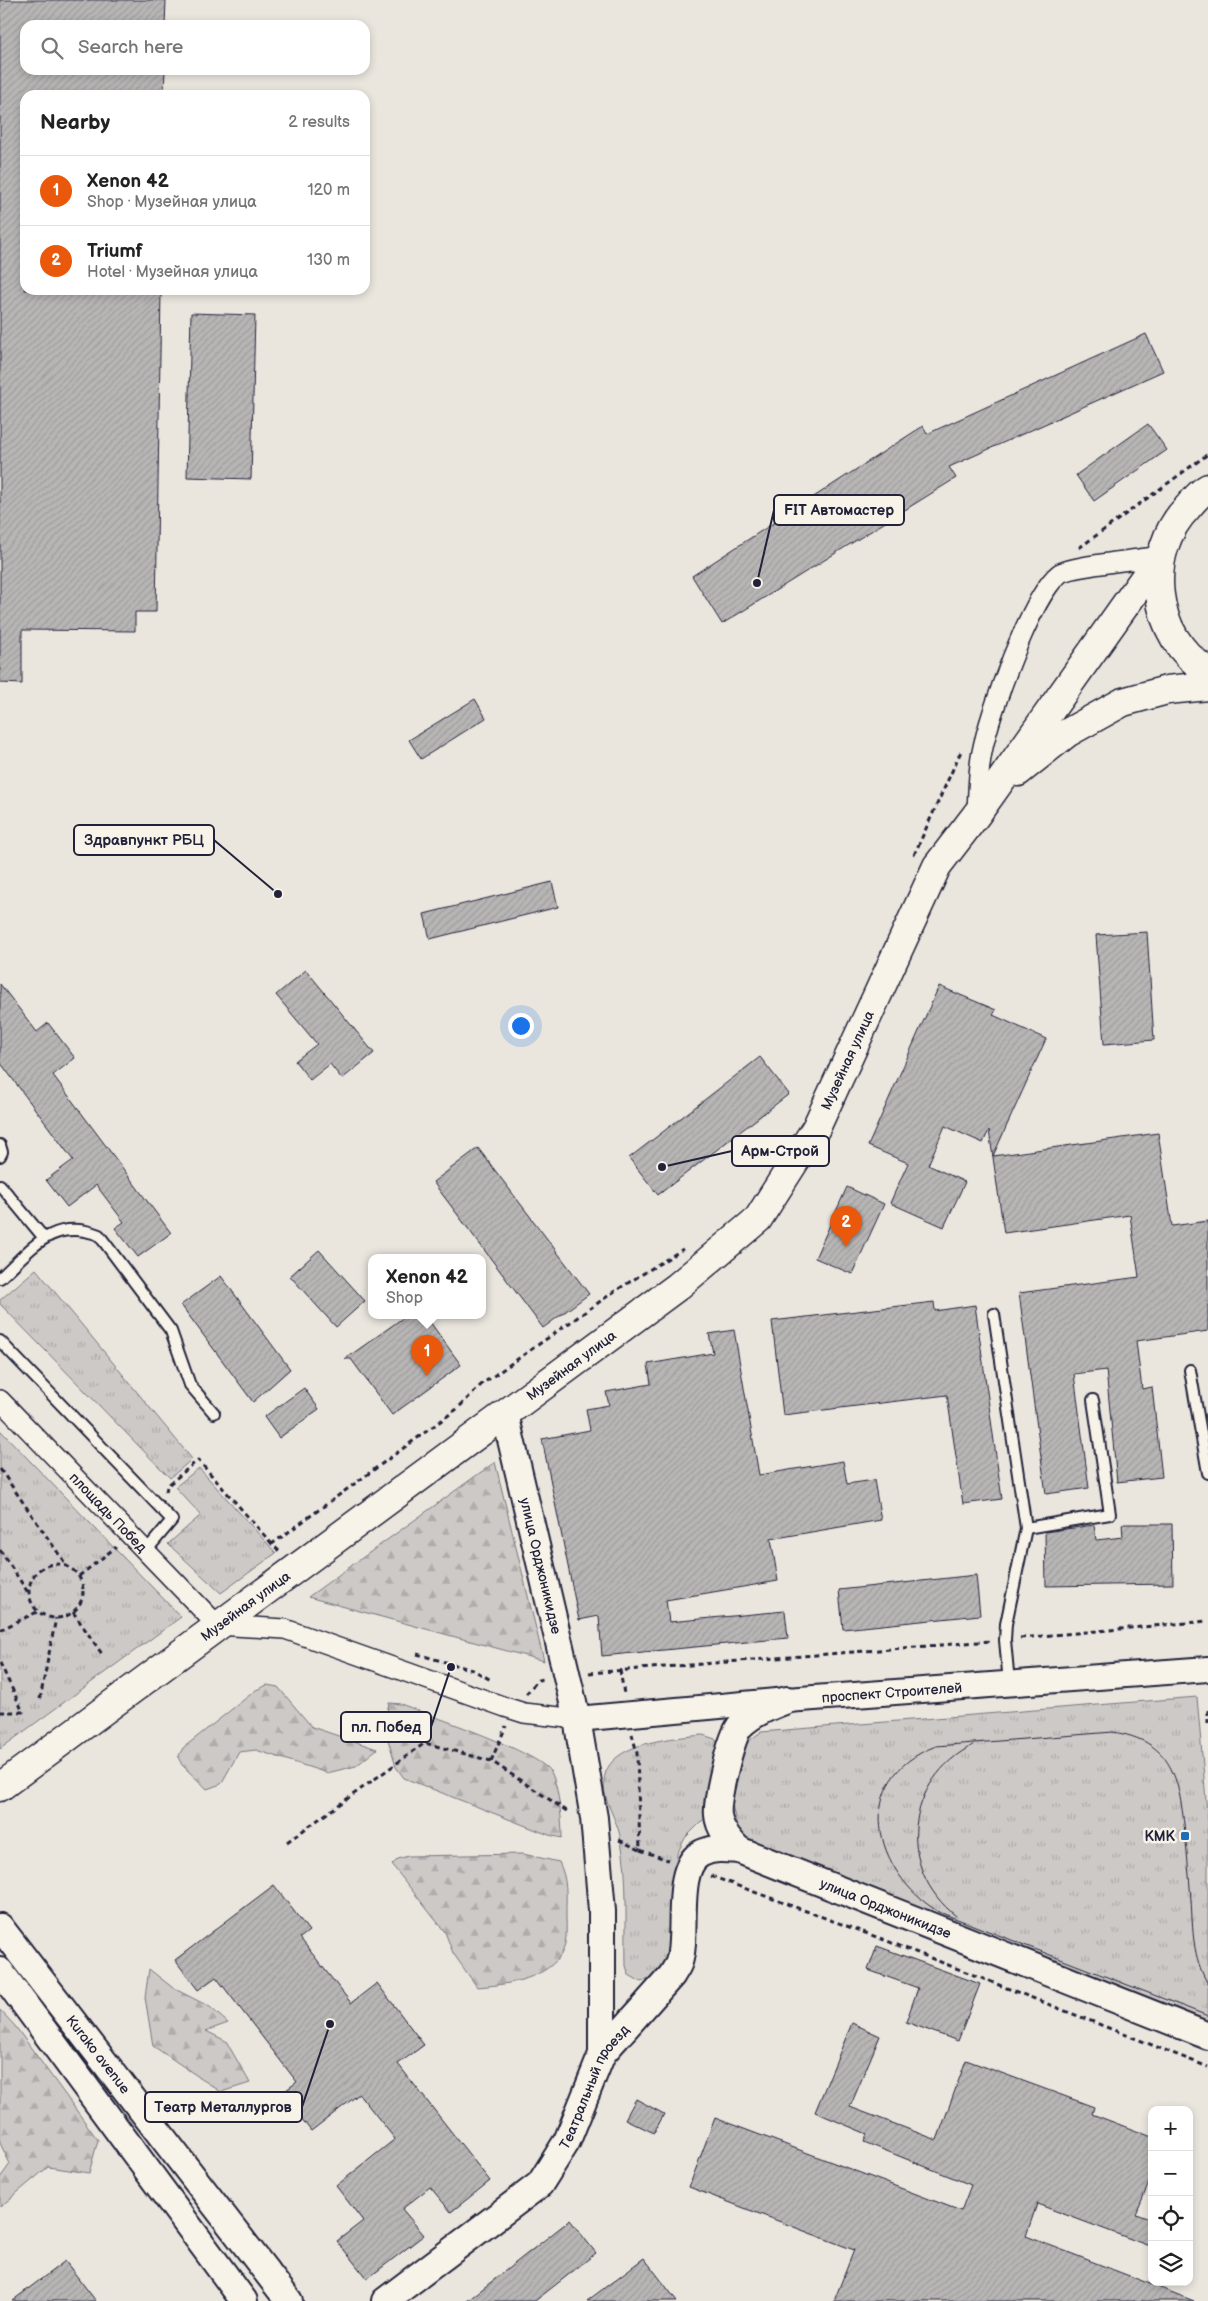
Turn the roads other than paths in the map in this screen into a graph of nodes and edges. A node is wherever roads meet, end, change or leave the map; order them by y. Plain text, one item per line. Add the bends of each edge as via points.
1 (1207, 488) edge
2 (1160, 556) junction
3 (1208, 671) edge
4 (1208, 686) edge
5 (979, 810) junction
6 (0, 1145) edge
7 (0, 1156) edge
8 (0, 1185) edge
9 (44, 1238) junction
10 (0, 1278) edge
11 (994, 1314) dead end
12 (0, 1340) edge
13 (1190, 1370) dead end
14 (0, 1400) edge
15 (1093, 1400) dead end
16 (214, 1412) dead end
17 (505, 1414) junction
18 (1208, 1473) edge
19 (1026, 1528) junction
20 (146, 1551) junction
21 (217, 1625) junction
22 (1208, 1669) edge
23 (1009, 1683) junction
24 (787, 1700) junction
25 (577, 1719) junction
26 (0, 1787) edge
27 (740, 1850) junction
28 (0, 1927) edge
29 (0, 1971) edge
30 (1208, 2036) edge
31 (602, 2054) junction
32 (244, 2301) edge
33 (289, 2301) edge
34 (385, 2301) edge

1 - 2 main road via 1176,519
2 - 3 main road via 1158,596 1171,633 1196,664
2 - 5 main road
2 - 5 street via 1060,573 1044,592 997,695 982,752
4 - 5 main road via 1167,690 1123,702 1067,733 1030,760
5 - 17 main road, Музейная улица via 937,866 816,1128 758,1219 678,1288
6 - 7 lane
8 - 9 lane
9 - 10 lane
9 - 16 lane via 71,1229 83,1229 99,1235 171,1331 190,1385
11 - 19 lane
12 - 20 lane via 172,1520
13 - 18 lane
14 - 20 street, площадь Побед
15 - 19 lane via 1110,1514
17 - 21 main road, Музейная улица
17 - 25 main road, улица Орджоникидзе
19 - 23 lane via 1006,1624
20 - 21 street, площадь Побед
21 - 25 street via 285,1629 505,1708
21 - 26 main road, Музейная улица
22 - 23 street, проспект Строителей
23 - 24 street, проспект Строителей
24 - 25 street, проспект Строителей
24 - 27 main road, улица Орджоникидзе via 752,1716 733,1735 718,1816 729,1840
25 - 31 main road, улица Орджоникидзе via 595,1830 602,1912
27 - 30 main road, улица Орджоникидзе
27 - 31 main road, Театральный проезд via 717,1849 701,1853 690,1863 685,1880 679,1962 672,1975
28 - 33 main road, Kurako avenue
29 - 32 main road, Kurako avenue
31 - 34 main road, Театральный проезд via 567,2141 540,2184

